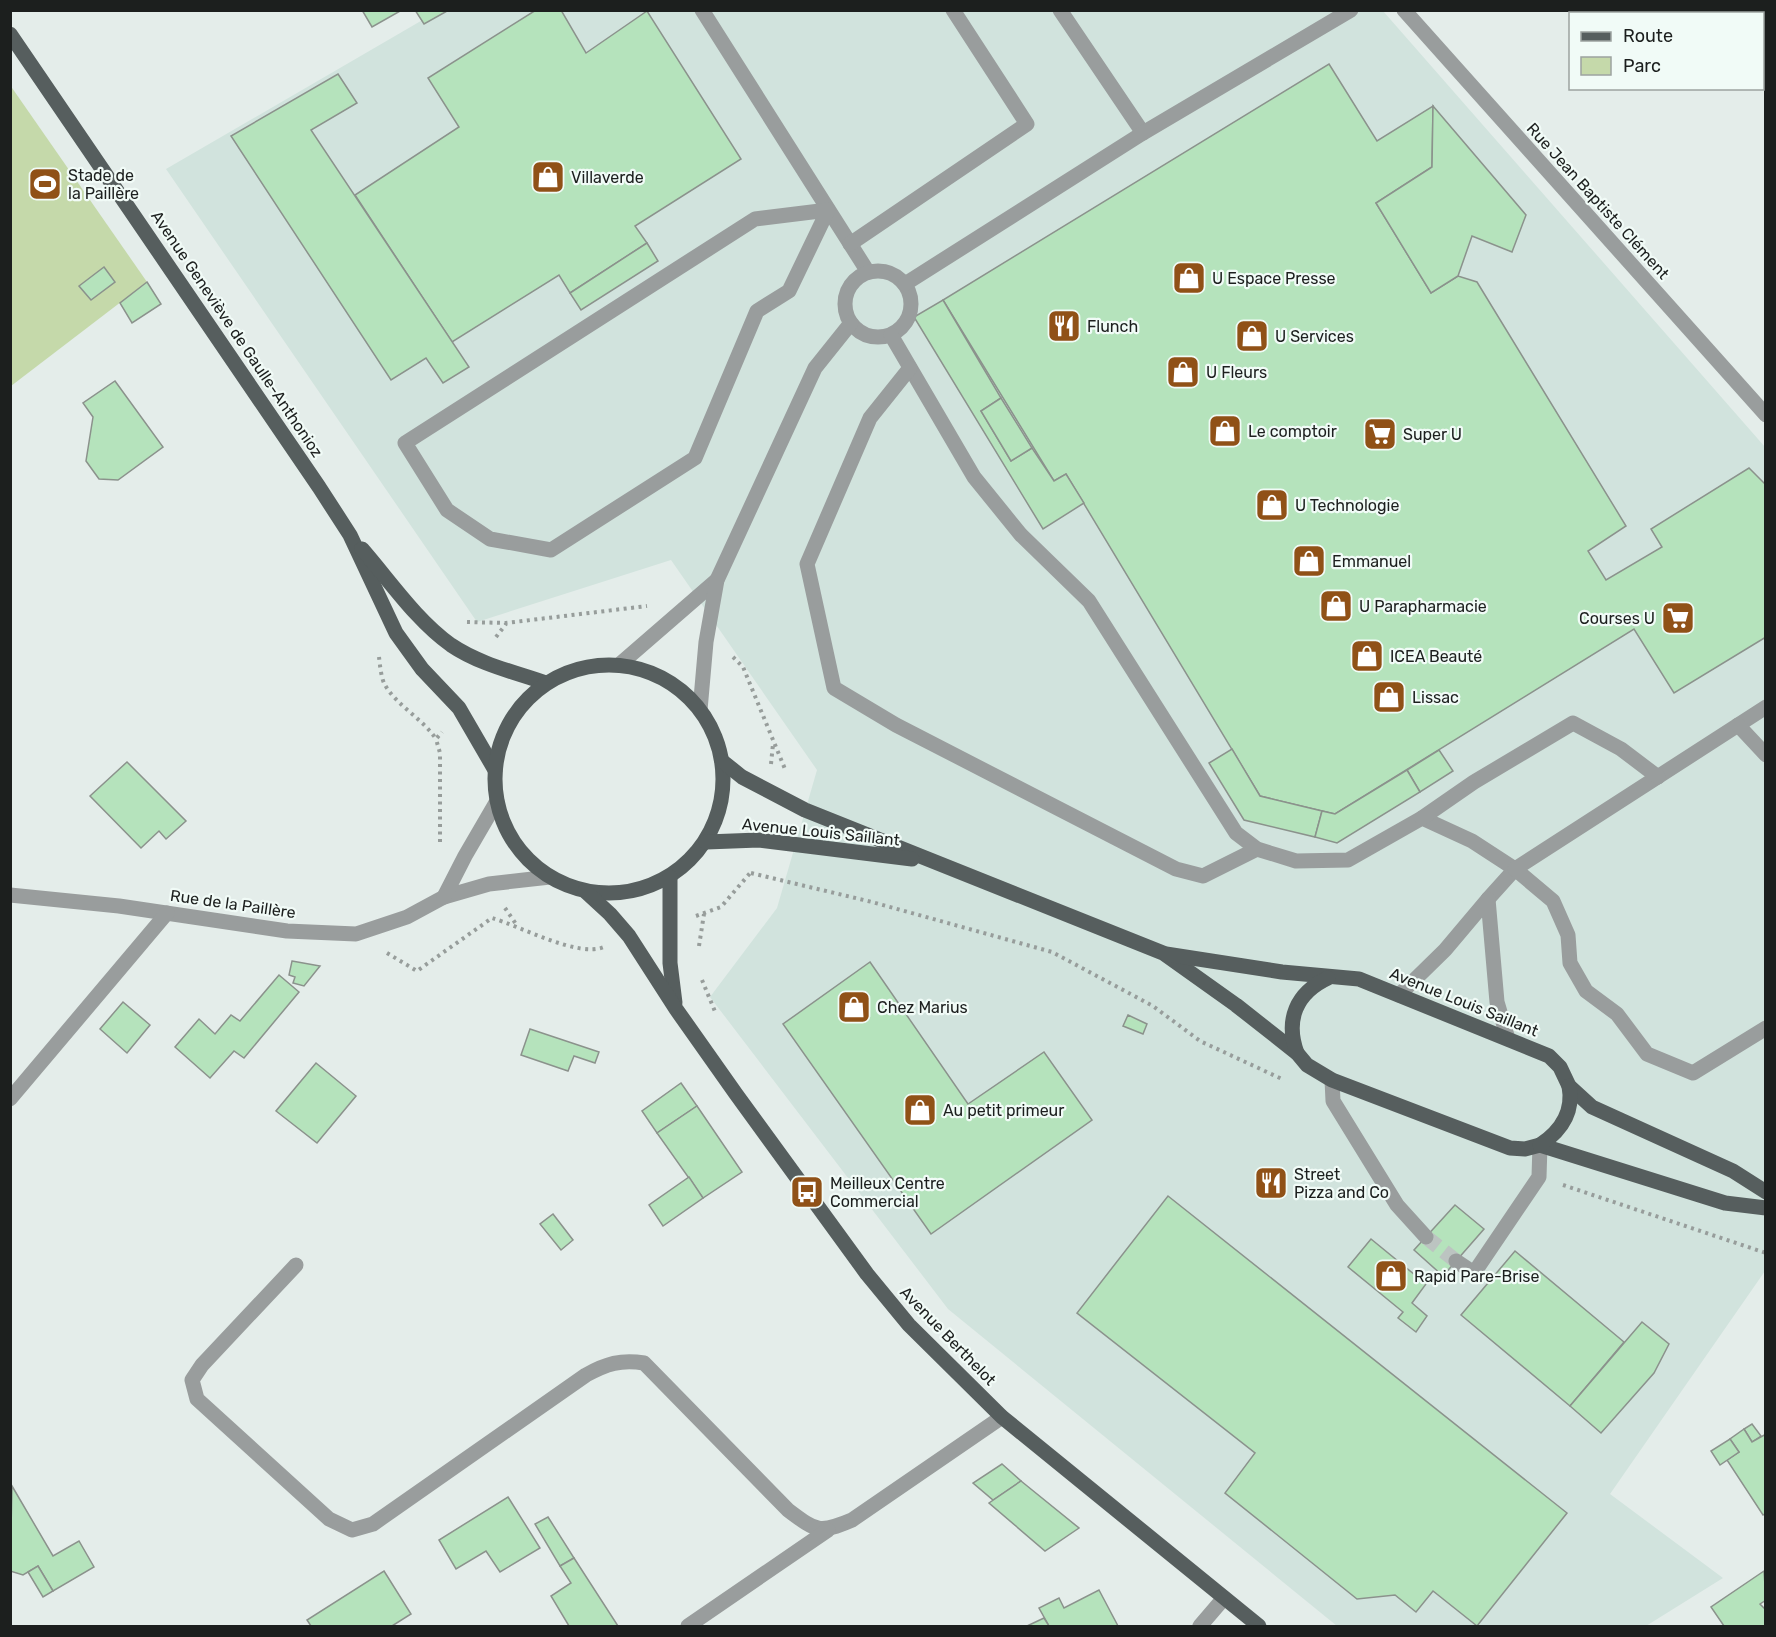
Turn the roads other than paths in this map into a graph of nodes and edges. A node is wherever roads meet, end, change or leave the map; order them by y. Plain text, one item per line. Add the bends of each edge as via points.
1 (702, 10) edge
2 (953, 10) edge
3 (1060, 10) edge
4 (1351, 10) edge
5 (1404, 10) edge
6 (10, 34) edge
7 (1143, 134) junction
8 (828, 210) junction
9 (850, 244) junction
10 (868, 272) junction
11 (905, 284) junction
12 (850, 323) junction
13 (891, 335) junction
14 (910, 368) junction
15 (1766, 415) edge
16 (350, 536) junction
17 (717, 580) junction
18 (619, 664) junction
19 (546, 683) junction
20 (1766, 707) edge
21 (700, 710) junction
22 (1738, 725) junction
23 (1766, 755) edge
24 (722, 761) junction
25 (495, 770) junction
26 (1658, 777) junction
27 (497, 801) junction
28 (1422, 818) junction
29 (706, 842) junction
30 (1257, 849) junction
31 (933, 862) junction
32 (1515, 869) junction
33 (550, 877) junction
34 (670, 877) junction
35 (585, 891) junction
36 (10, 894) edge
37 (444, 897) junction
38 (1488, 899) junction
39 (166, 913) junction
40 (1163, 953) junction
41 (1328, 978) junction
42 (1399, 995) junction
43 (676, 1009) junction
44 (1766, 1028) edge
45 (1508, 1039) junction
46 (1297, 1053) junction
47 (1332, 1080) junction
48 (1569, 1086) junction
49 (10, 1099) edge
50 (1540, 1145) junction
51 (1766, 1192) edge
52 (1766, 1208) edge
53 (1426, 1237) tunnel mouth
54 (1456, 1261) tunnel mouth
55 (296, 1265) dead end
56 (1002, 1417) junction
57 (828, 1530) junction
58 (1224, 1598) junction
59 (688, 1626) edge
60 (1200, 1626) edge
61 (1259, 1626) edge

1 - 8 street
2 - 9 street via 1027,124
3 - 7 street
4 - 7 street
5 - 15 street, Rue Jean Baptiste Clément
6 - 16 main road, Avenue Geneviève de Gaulle-Anthonioz
7 - 11 street
8 - 8 street via 755,219 405,443 447,510 490,539 551,550 695,458 757,312 789,291
8 - 9 street
9 - 10 street
10 - 11 street via 888,272
10 - 12 street via 851,284 847,293
11 - 13 street via 910,313
12 - 13 street via 868,336
12 - 17 street via 815,368
13 - 14 street
14 - 30 street via 974,477 1021,535 1089,600 1236,833
14 - 30 street via 870,418 807,564 834,688 1176,869 1203,876
16 - 19 main road, Avenue Geneviève de Gaulle-Anthonioz via 451,645 480,660
16 - 25 main road, Avenue Geneviève de Gaulle-Anthonioz via 396,633 422,669 459,708
17 - 18 street
17 - 21 street via 705,642
18 - 19 main road via 593,665
18 - 21 main road via 650,672 678,688
19 - 25 main road via 526,699 511,720
20 - 22 street
21 - 24 main road via 715,734
22 - 23 street
22 - 26 street
24 - 29 main road via 724,789
24 - 31 main road, Avenue Louis Saillant via 742,777 805,810
25 - 27 main road
26 - 28 street via 1621,749 1573,723
26 - 32 street
27 - 33 main road via 507,831 525,857
27 - 37 street
28 - 30 street via 1348,860 1296,861
28 - 32 street via 1472,841
29 - 31 main road, Avenue Louis Saillant via 759,840
29 - 34 main road
31 - 40 main road, Avenue Louis Saillant
32 - 38 street
32 - 44 street via 1553,901 1568,935 1570,963 1586,991 1617,1014 1647,1054 1693,1073
33 - 35 main road
33 - 37 street, Rue de la Paillère via 497,883
34 - 35 main road via 643,889 614,894
34 - 43 main road, Avenue Berthelot via 670,963
35 - 43 main road, Avenue Berthelot via 629,936
36 - 39 street, Rue de la Paillère
37 - 39 street, Rue de la Paillère via 407,917 356,934 287,931
38 - 42 street via 1445,950
38 - 45 street via 1497,1002
39 - 49 street
40 - 41 main road, Avenue Louis Saillant
40 - 46 main road, Avenue Louis Saillant
41 - 42 main road, Avenue Louis Saillant via 1359,979
41 - 46 main road via 1303,995 1295,1008 1292,1038
42 - 45 main road, Avenue Louis Saillant
43 - 56 main road, Avenue Berthelot via 867,1274 909,1325
45 - 48 main road, Avenue Louis Saillant via 1549,1056 1560,1066
46 - 47 main road, Avenue Louis Saillant via 1307,1065
47 - 50 main road, Avenue Louis Saillant via 1510,1148
47 - 53 street via 1333,1101 1397,1205
48 - 50 main road via 1569,1110 1563,1125
48 - 51 main road, Avenue Louis Saillant via 1592,1107 1733,1171
50 - 52 main road, Avenue Louis Saillant via 1725,1203
50 - 54 street via 1539,1177 1474,1273
55 - 57 street via 192,1380 197,1399 329,1519 352,1530 373,1524 586,1375 627,1360 644,1363 788,1510 814,1529
56 - 57 street via 852,1520
56 - 58 main road, Avenue Berthelot
57 - 59 street
58 - 60 street
58 - 61 main road, Avenue Berthelot

